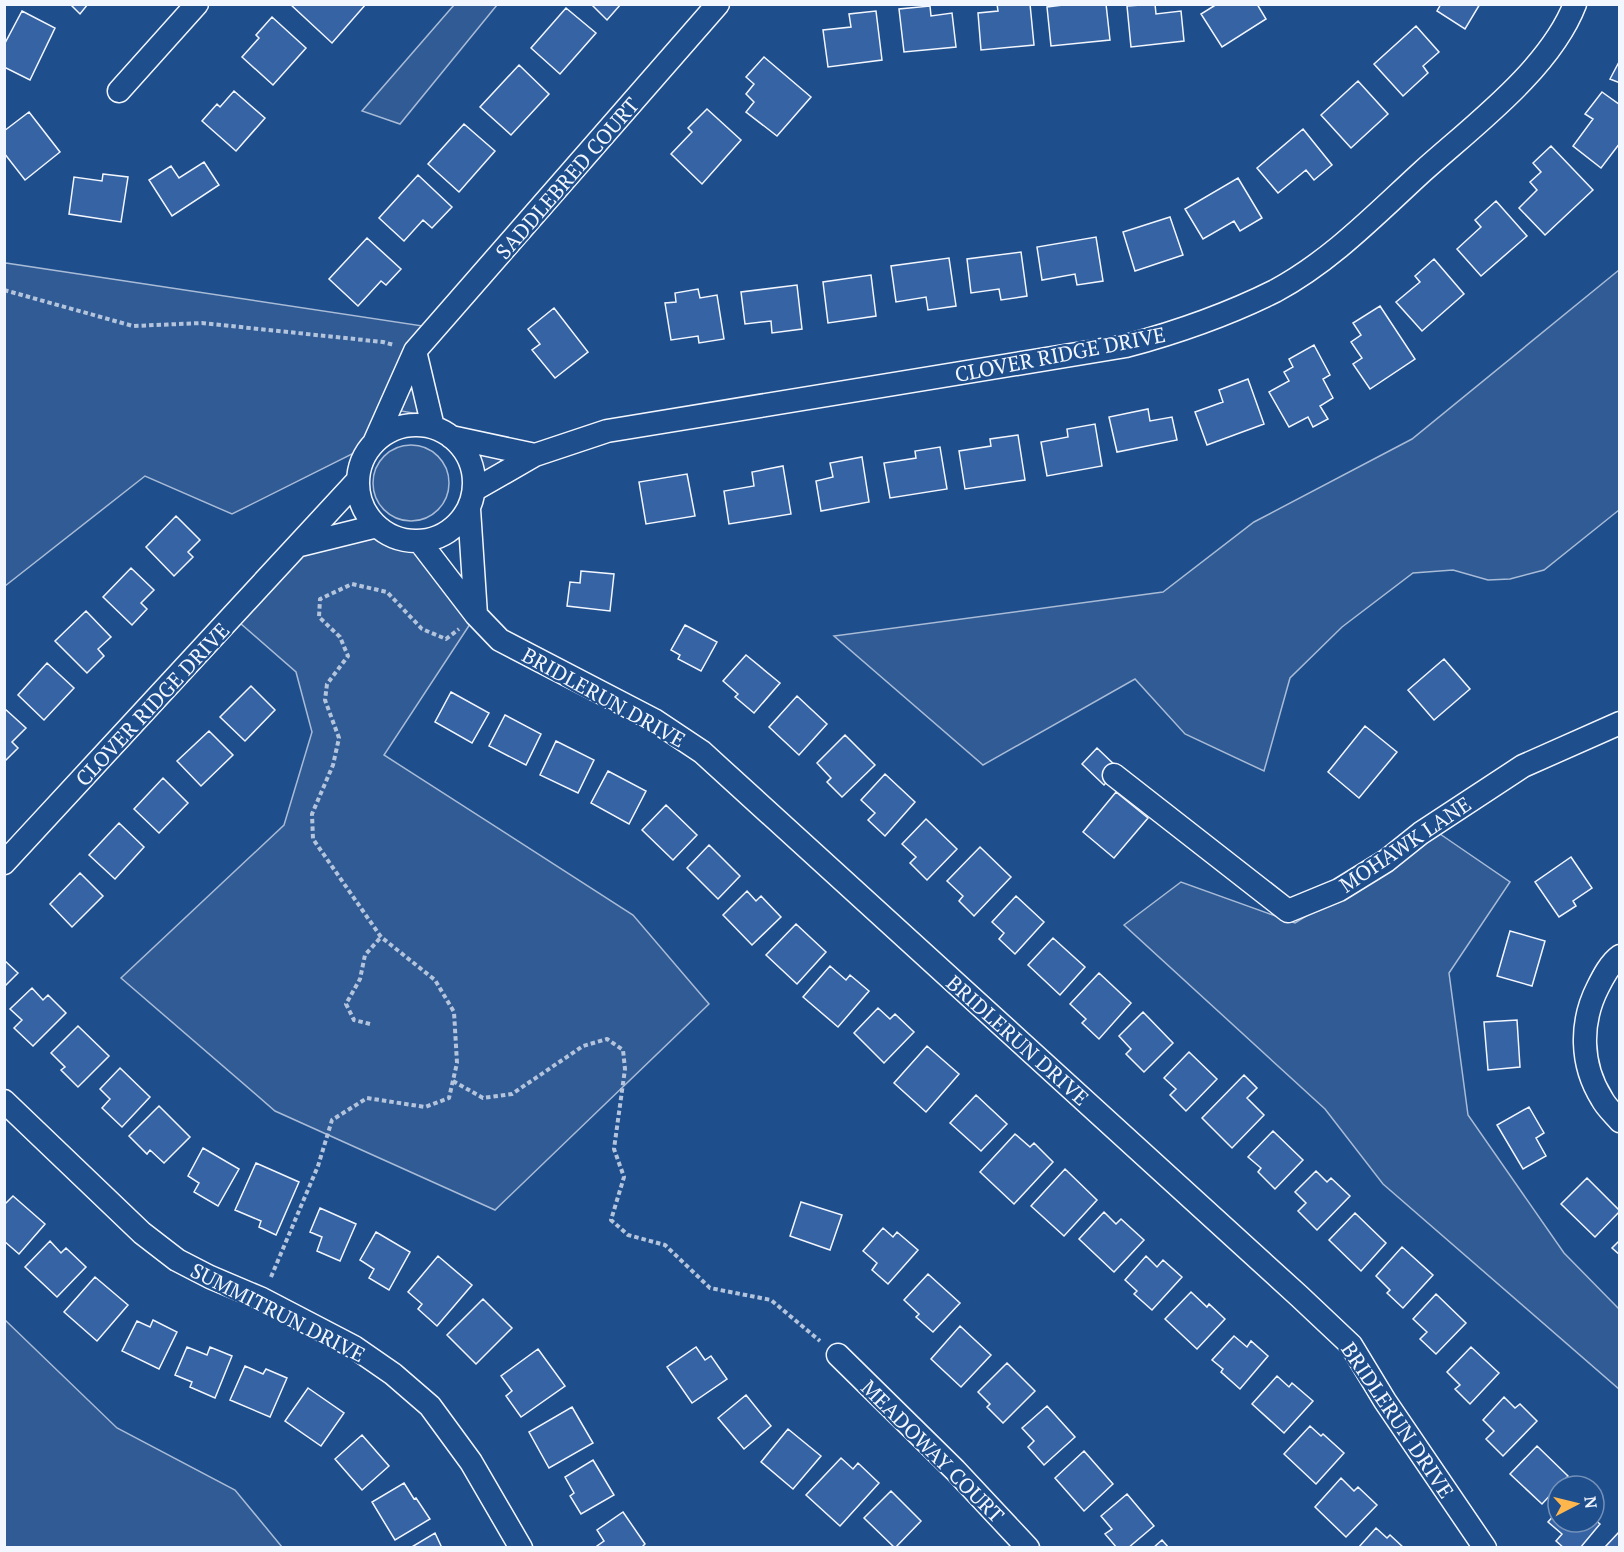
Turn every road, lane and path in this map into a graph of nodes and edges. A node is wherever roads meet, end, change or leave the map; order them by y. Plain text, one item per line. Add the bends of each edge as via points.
1 (197, 4) edge
2 (718, 4) edge
3 (1575, 4) edge
4 (119, 91) dead end
5 (4, 290) edge
6 (415, 351) junction
7 (442, 432) junction
8 (374, 443) junction
9 (535, 455) junction
10 (358, 480) junction
11 (472, 499) junction
12 (377, 526) junction
13 (420, 542) junction
14 (300, 544) junction
15 (476, 615) junction
16 (1620, 723) edge
17 (1114, 775) dead end
18 (4, 863) edge
19 (381, 937) junction
20 (1620, 956) edge
21 (370, 1024) dead end
22 (453, 1080) junction
23 (4, 1101) edge
24 (1620, 1120) edge
25 (262, 1299) junction
26 (838, 1355) joint
27 (521, 1548) edge
28 (1028, 1548) edge
29 (1485, 1548) edge

1 - 4 street
2 - 6 street, SADDLEBRED COURT
3 - 9 street, CLOVER RIDGE DRIVE via 1549,49 1515,88 1330,255 1276,290 1213,320 1126,346 607,431
5 - 6 path via 133,326 202,323 383,342
6 - 7 street
6 - 8 street, SADDLEBRED COURT
7 - 8 street via 410,425 391,431
7 - 9 street
7 - 11 street via 465,451 473,470
8 - 10 street, CLOVER RIDGE DRIVE via 363,460
9 - 11 street, CLOVER RIDGE DRIVE
10 - 12 street via 364,510
10 - 14 street, CLOVER RIDGE DRIVE
11 - 13 street, CLOVER RIDGE DRIVE via 457,526 440,537
11 - 15 street
12 - 13 street via 394,537
12 - 14 street
13 - 15 street, BRIDLERUN DRIVE
14 - 18 street, CLOVER RIDGE DRIVE
15 - 19 path via 446,639 422,629 387,592 352,584 320,599 319,617 340,637 348,656 327,684 325,700 339,738 333,765 312,814 313,839
15 - 29 street, BRIDLERUN DRIVE via 500,640 654,720 702,752 1299,1296 1351,1345
16 - 17 street, MOHAWK LANE via 1523,766 1420,833 1386,861 1348,884 1288,911
19 - 21 path via 365,954 360,979 346,1004 354,1020
19 - 22 path via 435,980 454,1012 457,1063
20 - 24 street via 1589,1004 1585,1057 1602,1100
22 - 25 path via 449,1098 425,1107 367,1098 332,1120 318,1166
22 - 26 path via 483,1098 512,1094 583,1046 607,1039 623,1050 625,1069 614,1149 624,1177 611,1220 628,1236 664,1245 710,1288 771,1300
23 - 25 street, SUMMITRUN DRIVE via 142,1233 177,1260
25 - 27 street, SUMMITRUN DRIVE via 354,1347 430,1406 471,1462
26 - 28 street, MEADOWAY COURT

